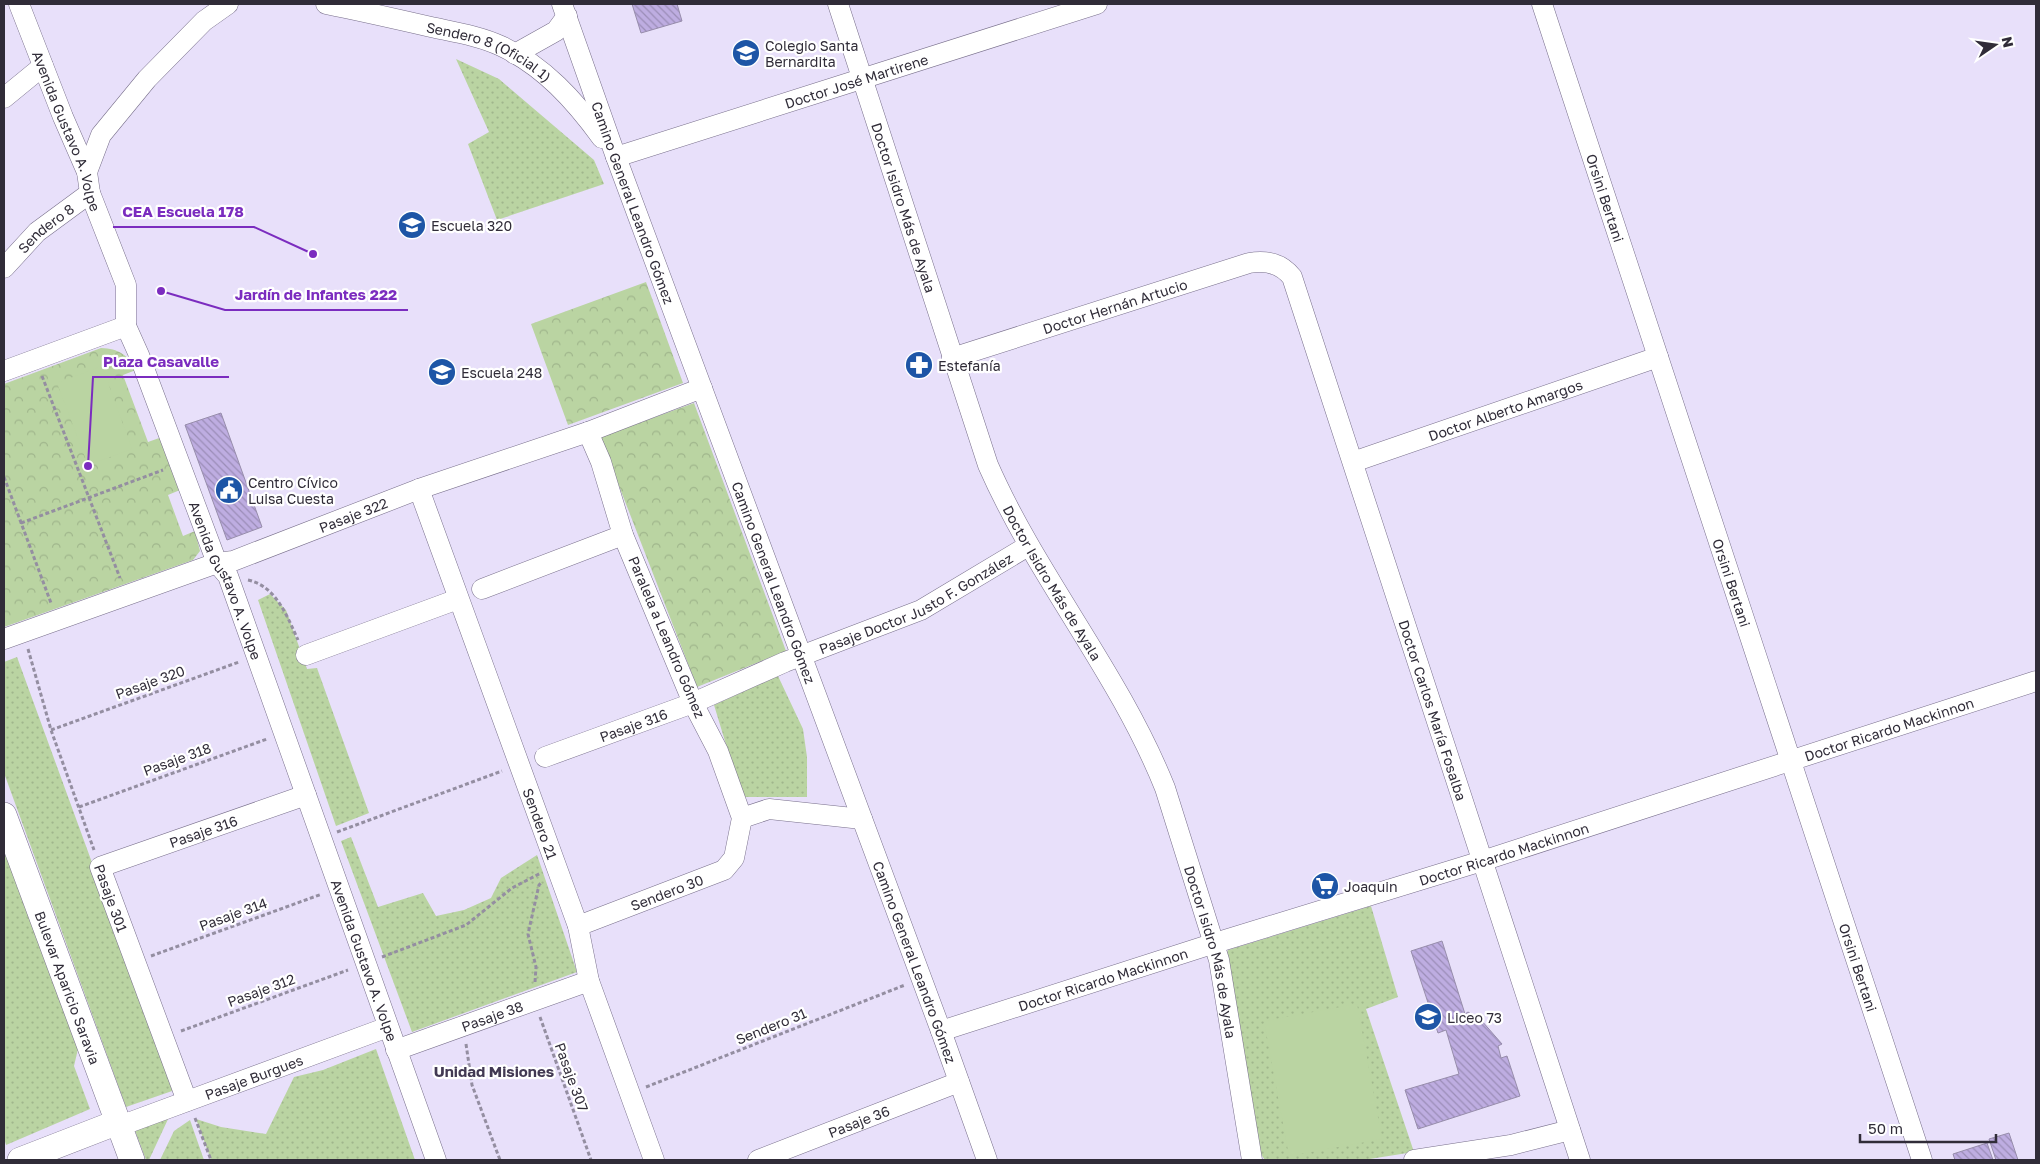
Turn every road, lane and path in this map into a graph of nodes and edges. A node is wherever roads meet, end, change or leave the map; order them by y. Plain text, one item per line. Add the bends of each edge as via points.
1 (19, 4) edge
2 (228, 4) edge
3 (326, 4) edge
4 (838, 4) edge
5 (1097, 4) edge
6 (1542, 4) edge
7 (564, 10) edge
8 (515, 54) junction
9 (43, 66) junction
10 (862, 80) junction
11 (4, 98) edge
12 (616, 157) junction
13 (87, 172) junction
14 (90, 193) junction
15 (1279, 265) joint
16 (4, 268) edge
17 (126, 326) junction
18 (1658, 357) junction
19 (952, 358) junction
20 (35, 359) junction
21 (4, 371) edge
22 (702, 388) junction
23 (588, 432) junction
24 (1353, 462) junction
25 (180, 464) junction
26 (4, 477) edge
27 (419, 490) junction
28 (89, 497) junction
29 (21, 523) junction
30 (623, 535) junction
31 (1028, 546) junction
32 (223, 570) junction
33 (482, 589) dead end
34 (126, 595) junction
35 (458, 599) junction
36 (57, 620) junction
37 (13, 636) edge
38 (306, 655) joint
39 (256, 656) junction
40 (802, 656) junction
41 (2036, 681) edge
42 (693, 702) junction
43 (52, 730) junction
44 (284, 733) junction
45 (546, 757) dead end
46 (1792, 760) junction
47 (518, 765) junction
48 (306, 794) junction
49 (79, 807) junction
50 (4, 815) edge
51 (742, 818) junction
52 (862, 819) junction
53 (321, 838) junction
54 (739, 841) joint
55 (1482, 861) junction
56 (100, 867) junction
57 (554, 867) junction
58 (339, 888) junction
59 (578, 926) junction
60 (1215, 943) junction
61 (135, 962) junction
62 (365, 963) junction
63 (921, 978) junction
64 (589, 981) junction
65 (534, 1000) junction
66 (463, 1026) junction
67 (388, 1027) junction
68 (941, 1031) junction
69 (164, 1038) junction
70 (396, 1050) junction
71 (959, 1082) junction
72 (629, 1094) junction
73 (187, 1101) junction
74 (118, 1122) junction
75 (1570, 1130) junction
76 (20, 1160) edge
77 (132, 1160) edge
78 (211, 1160) edge
79 (436, 1160) edge
80 (500, 1160) edge
81 (591, 1160) edge
82 (654, 1160) edge
83 (758, 1160) edge
84 (987, 1160) edge
85 (1252, 1160) edge
86 (1414, 1160) edge
87 (1580, 1160) edge
88 (1922, 1160) edge

1 - 9 street, Avenida Gustavo A. Volpe
2 - 13 street via 204,21 147,79 102,135
3 - 8 street, Sendero 8 (Oficial 1) via 462,34
4 - 10 street, Doctor Isidro Más de Ayala
5 - 10 street, Doctor José Martirene
6 - 18 street, Orsini Bertani
7 - 8 street via 556,31
7 - 12 street, Camino General Leandro Gómez
8 - 12 street, Sendero 8 (Oficial 1) via 554,82 586,116
9 - 11 street
9 - 13 street, Avenida Gustavo A. Volpe
10 - 12 street, Doctor José Martirene
10 - 19 street, Doctor Isidro Más de Ayala
12 - 22 street, Camino General Leandro Gómez
13 - 14 street, Avenida Gustavo A. Volpe
14 - 16 street, Sendero 8 via 37,232
14 - 17 street, Avenida Gustavo A. Volpe via 126,285
15 - 19 street, Doctor Hernán Artucio via 1249,263
15 - 24 street, Doctor Carlos María Fosalba via 1292,277
17 - 20 street
17 - 25 street, Avenida Gustavo A. Volpe
18 - 24 street, Doctor Alberto Amargos
18 - 46 street, Orsini Bertani
19 - 31 street, Doctor Isidro Más de Ayala via 988,465
20 - 21 street
20 - 28 path
22 - 23 street, Pasaje 322
22 - 40 street, Camino General Leandro Gómez
23 - 27 street, Pasaje 322
23 - 30 street, Paralela a Leandro Gómez via 601,462
24 - 55 street, Doctor Carlos María Fosalba
25 - 28 path
25 - 32 street, Avenida Gustavo A. Volpe
26 - 29 path
27 - 32 street, Pasaje 322 via 233,561
27 - 35 street, Sendero 21
28 - 29 path
28 - 34 path
29 - 36 path
30 - 33 street
30 - 42 street, Paralela a Leandro Gómez
31 - 40 street, Pasaje Doctor Justo F. González via 921,610
31 - 60 street, Doctor Isidro Más de Ayala via 1155,762
32 - 34 street, Pasaje 322
32 - 38 path via 260,583 282,606
32 - 39 street, Avenida Gustavo A. Volpe
34 - 36 street, Pasaje 322
35 - 38 street
35 - 47 street, Sendero 21
36 - 37 street, Pasaje 322
37 - 43 path, Pasaje 301
39 - 43 path, Pasaje 320
39 - 44 street, Avenida Gustavo A. Volpe
40 - 42 street, Pasaje 316
40 - 52 street, Camino General Leandro Gómez
41 - 46 street, Doctor Ricardo Mackinnon
42 - 45 street, Pasaje 316
42 - 51 street, Paralela a Leandro Gómez via 718,751
43 - 49 path, Pasaje 301
44 - 48 street, Avenida Gustavo A. Volpe
44 - 49 path, Pasaje 318
46 - 55 street, Doctor Ricardo Mackinnon
46 - 88 street, Orsini Bertani
47 - 53 path
47 - 57 street, Sendero 21
48 - 53 street, Avenida Gustavo A. Volpe
48 - 56 street, Pasaje 316
49 - 56 path, Pasaje 301
50 - 74 street, Bulevar Aparicio Saravia
51 - 52 street via 769,809
51 - 54 street, Paralela a Leandro Gómez
52 - 63 street, Camino General Leandro Gómez
53 - 58 street, Avenida Gustavo A. Volpe
54 - 59 street, Sendero 30 via 734,858 724,870
55 - 60 street, Doctor Ricardo Mackinnon
55 - 75 street, Doctor Carlos María Fosalba
56 - 61 street, Pasaje 301
57 - 59 street, Sendero 21
57 - 62 path, Pasaje 312 via 512,888 466,925
57 - 65 path via 539,885 528,934 536,967
58 - 61 path, Pasaje 314
58 - 62 street, Avenida Gustavo A. Volpe
59 - 64 street, Sendero 21
60 - 68 street, Doctor Ricardo Mackinnon
60 - 85 street, Doctor Isidro Más de Ayala
61 - 69 street, Pasaje 301
62 - 67 street, Avenida Gustavo A. Volpe
62 - 69 path, Pasaje 312
63 - 68 street, Camino General Leandro Gómez
63 - 72 path, Sendero 31
64 - 65 street, Pasaje 38
64 - 72 street, Sendero 21
65 - 66 street, Pasaje 38
65 - 81 path, Pasaje 307
66 - 70 street, Pasaje 38
66 - 80 path via 472,1085
67 - 70 street, Avenida Gustavo A. Volpe
67 - 73 street, Pasaje Burgues
68 - 71 street, Camino General Leandro Gómez
69 - 73 street, Pasaje 301
70 - 79 street, Avenida Gustavo A. Volpe
71 - 83 street, Pasaje 36
71 - 84 street, Camino General Leandro Gómez
72 - 82 street, Sendero 21
73 - 74 street, Pasaje Burgues via 128,1122
73 - 78 path
74 - 76 street
74 - 77 street, Bulevar Aparicio Saravia
75 - 86 street via 1511,1145
75 - 87 street, Doctor Carlos María Fosalba

